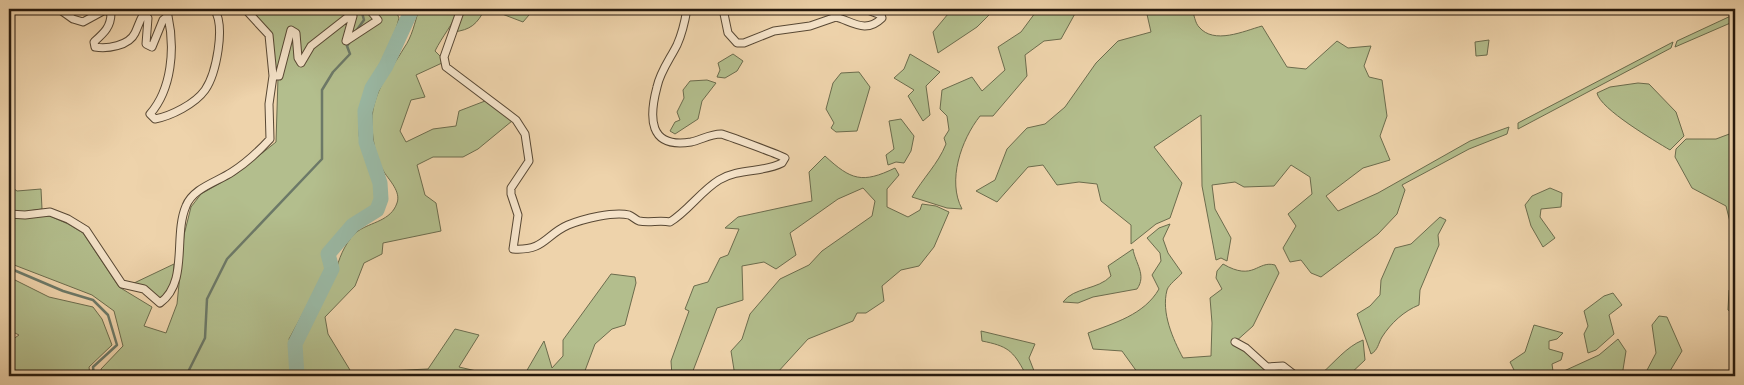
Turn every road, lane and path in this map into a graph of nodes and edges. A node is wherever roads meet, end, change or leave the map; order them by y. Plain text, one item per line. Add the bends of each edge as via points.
1 (59, 9) edge
2 (214, 9) edge
3 (245, 9) edge
4 (369, 9) edge
5 (461, 9) edge
6 (688, 9) edge
7 (723, 9) edge
8 (865, 9) edge
9 (274, 76) junction
10 (9, 214) edge
11 (1235, 342) dead end
12 (1296, 376) edge

1 - 2 street via 83,22 105,10 111,13 107,30 94,42 95,47 104,48 124,43 134,35 143,16 148,18 146,44 152,47 163,20 168,16 171,61 164,94 150,114 155,119 166,117 188,104 204,92 211,80 220,39 219,19
3 - 9 street via 269,35
4 - 9 street via 378,20 346,41 353,16 348,17 311,46 301,64 296,33 291,30 279,76
5 - 6 street via 444,57 446,67 516,120 528,143 530,161 511,188 518,215 513,249 521,249 538,246 567,226 588,219 616,214 639,221 670,222 718,180 782,163 785,158 780,154 749,146 726,135 715,134 682,142 665,138 654,130 652,121 657,87 678,43
7 - 8 street via 728,33 737,43 836,17 855,26 874,24 882,18
9 - 10 street via 269,104 270,139 233,171 197,192 186,205 176,281 168,297 160,303 144,289 122,284 86,230 68,219 50,212 25,216
11 - 12 street via 1267,367 1283,366

